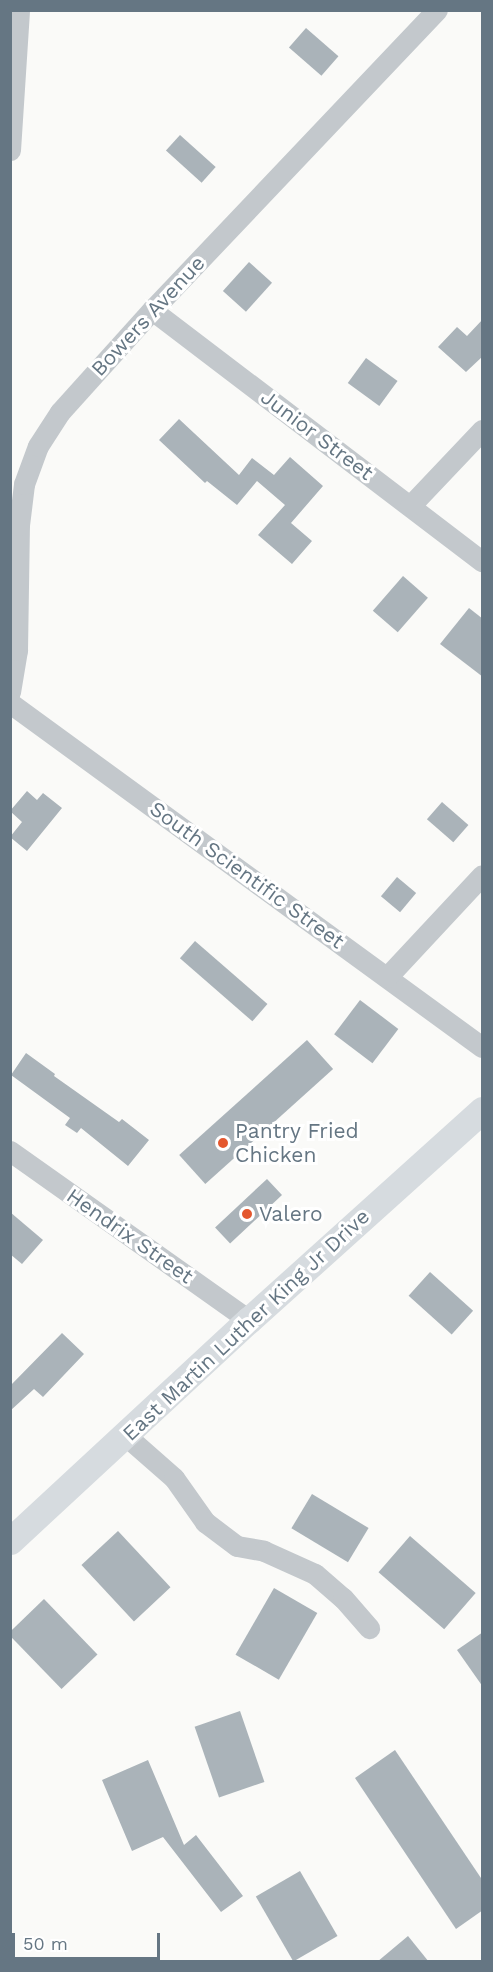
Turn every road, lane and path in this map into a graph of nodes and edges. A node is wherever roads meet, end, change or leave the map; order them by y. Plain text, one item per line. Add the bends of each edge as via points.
1 (19, 10) edge
2 (437, 10) edge
3 (10, 150) edge
4 (152, 310) junction
5 (483, 430) edge
6 (410, 506) junction
7 (483, 561) edge
8 (10, 692) edge
9 (10, 703) edge
10 (483, 875) edge
11 (387, 977) junction
12 (483, 1047) edge
13 (483, 1110) edge
14 (10, 1151) edge
15 (249, 1320) junction
16 (125, 1435) junction
17 (10, 1541) edge
18 (369, 1628) dead end

1 - 3 street
2 - 4 street, Bowers Avenue
4 - 6 street, Junior Street
4 - 8 street, Bowers Avenue via 60,412 31,462 19,525 17,650
5 - 6 street
6 - 7 street, Junior Street
9 - 11 street, South Scientific Street
10 - 11 street
11 - 12 street, South Scientific Street
13 - 15 main road, East Martin Luther King Jr Drive
14 - 15 street, Hendrix Street
15 - 16 main road, East Martin Luther King Jr Drive
16 - 17 main road, East Martin Luther King Jr Drive
16 - 18 street via 174,1478 205,1522 237,1546 290,1560 315,1574

